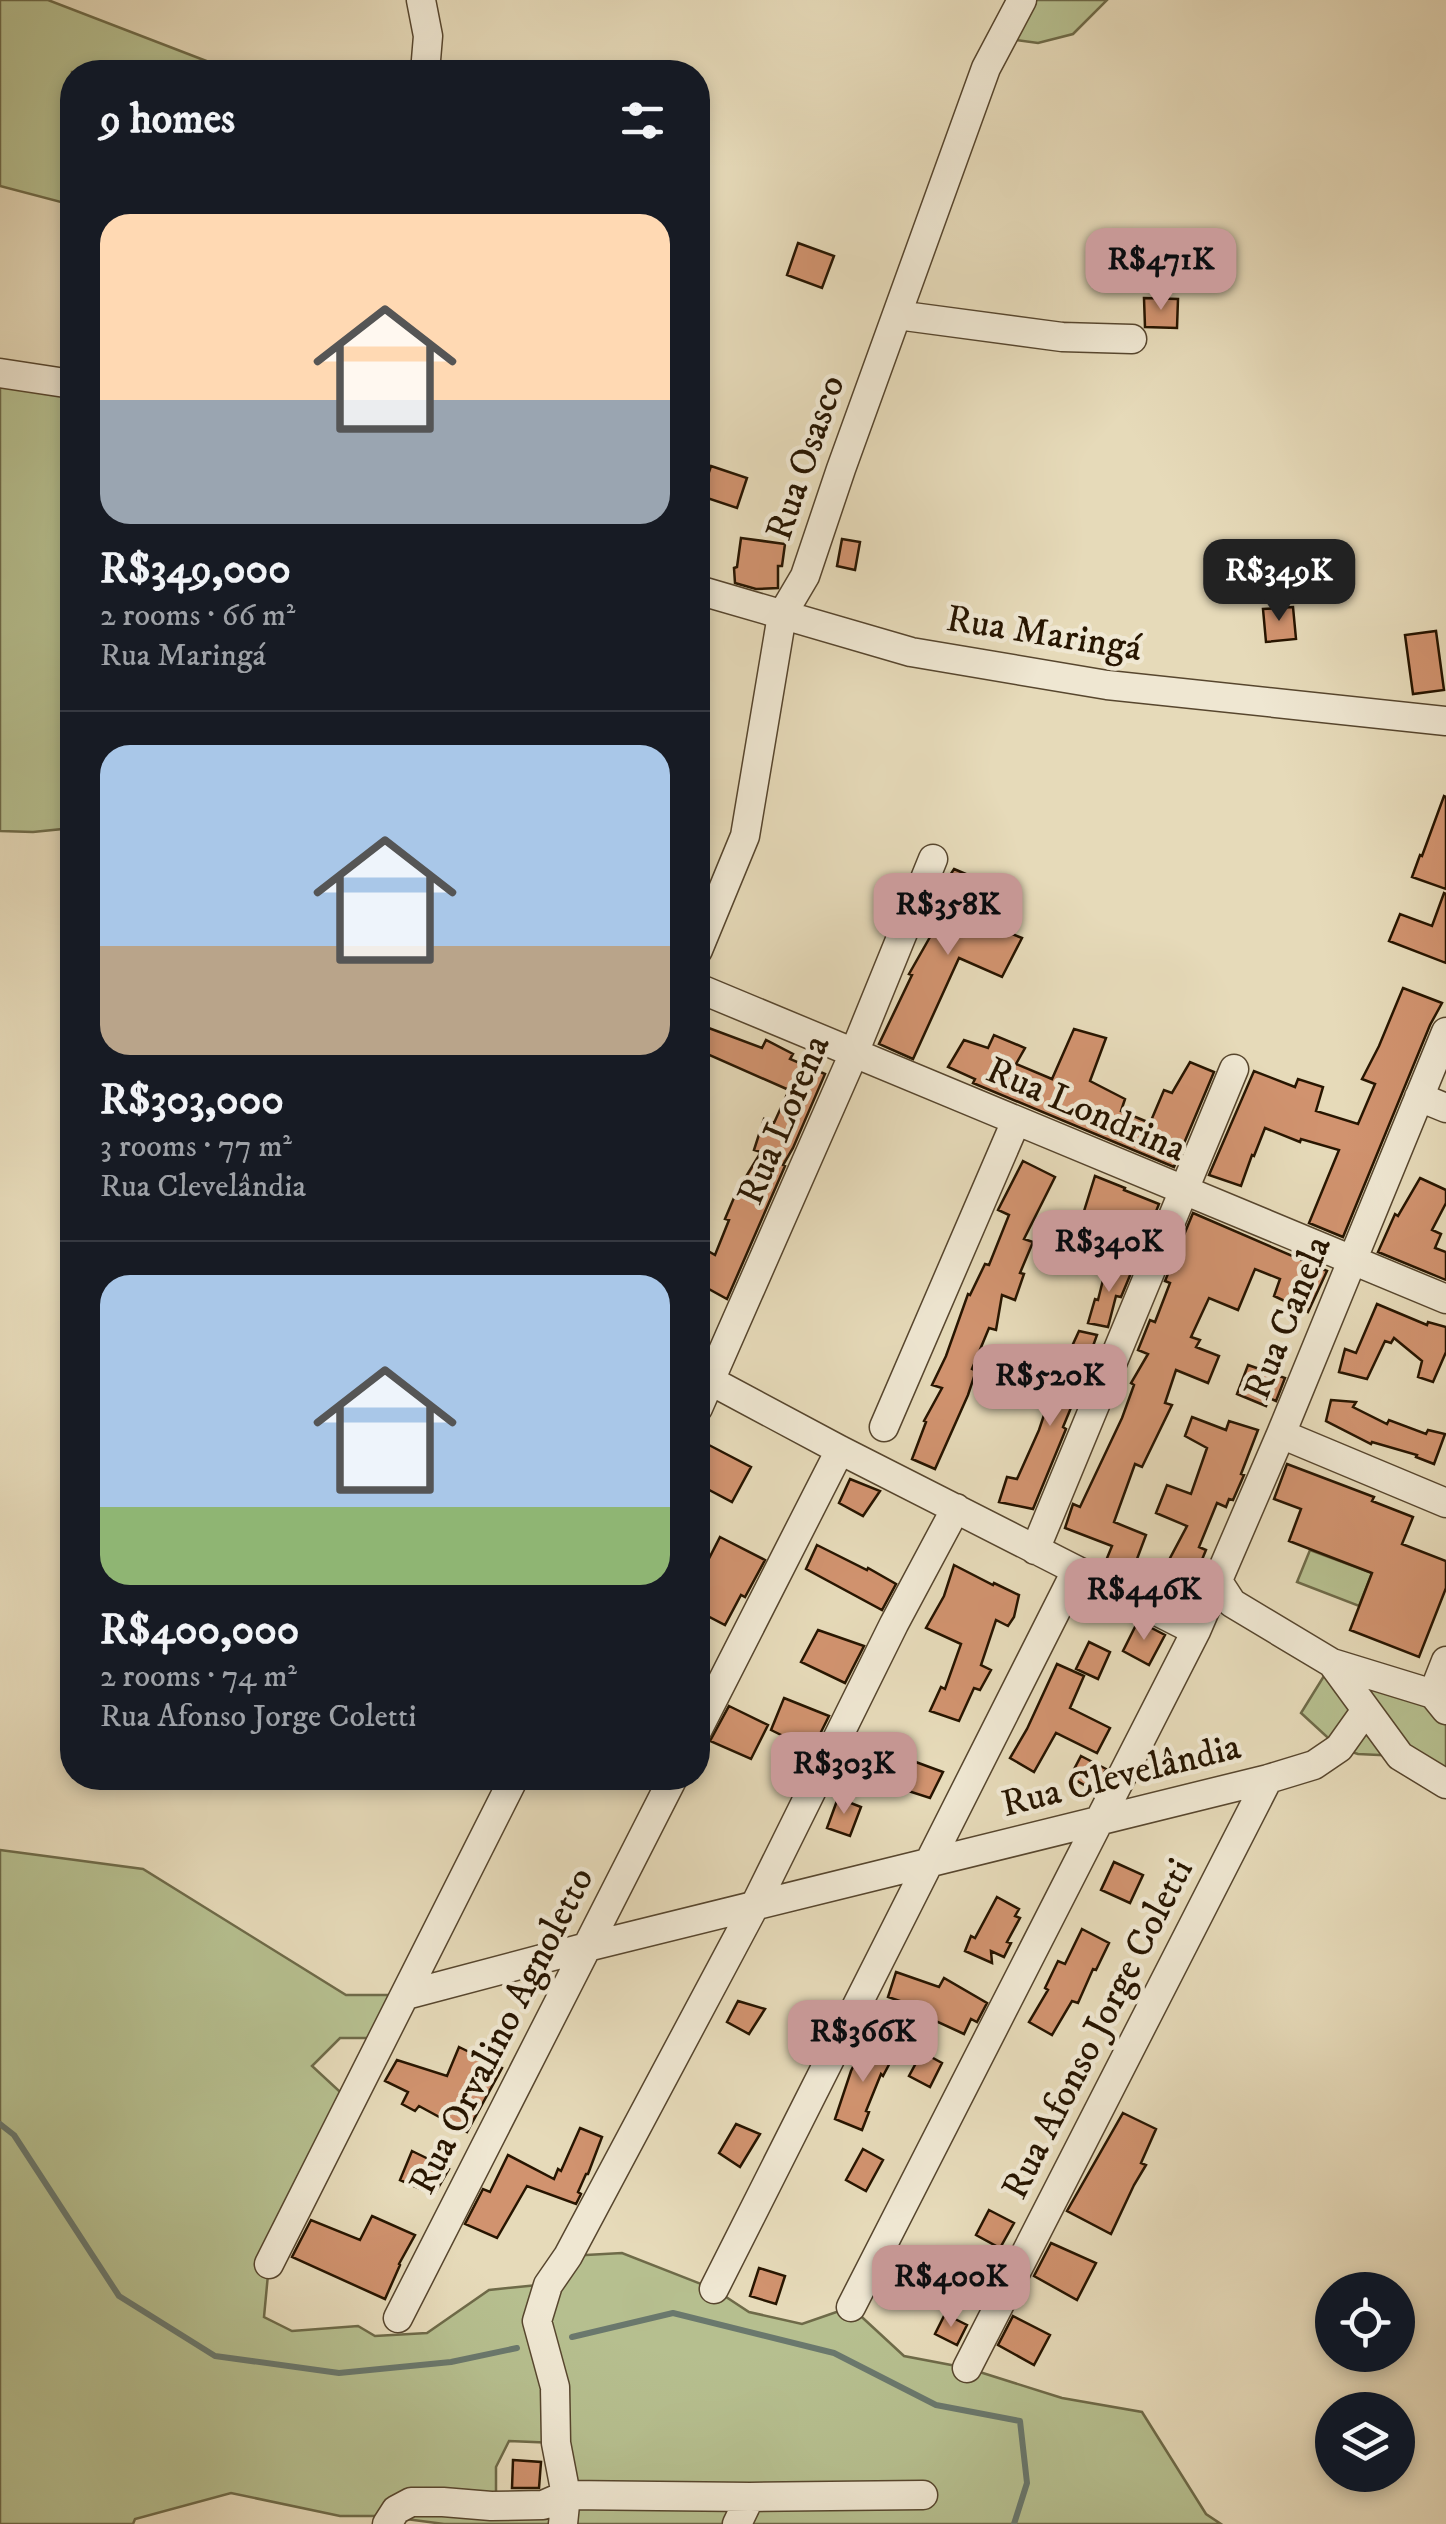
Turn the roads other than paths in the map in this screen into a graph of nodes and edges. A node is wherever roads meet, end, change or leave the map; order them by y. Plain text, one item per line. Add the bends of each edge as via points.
1 (421, 0) edge
2 (1022, 0) edge
3 (426, 60) edge
4 (896, 315) junction
5 (1132, 339) dead end
6 (0, 373) edge
7 (60, 382) edge
8 (710, 594) edge
9 (782, 615) junction
10 (1446, 721) edge
11 (933, 860) dead end
12 (710, 921) edge
13 (710, 993) edge
14 (1446, 1032) edge
15 (854, 1053) junction
16 (1234, 1069) dead end
17 (1419, 1097) junction
18 (1446, 1108) edge
19 (1016, 1121) junction
20 (1182, 1191) junction
21 (1352, 1259) junction
22 (1446, 1299) edge
23 (711, 1381) joint
24 (884, 1428) dead end
25 (1281, 1434) junction
26 (840, 1450) junction
27 (1446, 1502) edge
28 (956, 1508) junction
29 (1035, 1550) junction
30 (1076, 1571) junction
31 (1218, 1580) junction
32 (1196, 1631) junction
33 (1446, 1661) edge
34 (1332, 1663) junction
35 (1440, 1702) edge
36 (710, 1705) edge
37 (1366, 1710) junction
38 (1268, 1779) junction
39 (1446, 1784) edge
40 (508, 1790) edge
41 (667, 1790) edge
42 (1097, 1821) junction
43 (929, 1862) junction
44 (755, 1905) junction
45 (587, 1947) junction
46 (406, 1995) junction
47 (270, 2264) dead end
48 (714, 2288) dead end
49 (850, 2307) dead end
50 (398, 2318) dead end
51 (967, 2368) dead end
52 (566, 2495) junction
53 (924, 2495) dead end
54 (750, 2497) junction
55 (387, 2524) edge
56 (564, 2524) edge
57 (737, 2524) edge

1 - 3 street
2 - 4 street, Rua Osasco via 986,68
4 - 5 street via 1062,338
4 - 9 street, Rua Osasco via 804,576
6 - 7 street
8 - 9 street, Rua Maringá
9 - 10 street, Rua Maringá via 911,652 1107,685
9 - 12 street, Rua Osasco via 745,836
11 - 15 street, Rua Lorena
13 - 15 street, Rua Londrina
14 - 17 street, Rua Canela
15 - 19 street, Rua Londrina
15 - 23 street, Rua Lorena
16 - 20 street
17 - 18 street
17 - 21 street, Rua Canela
19 - 20 street, Rua Londrina
19 - 24 street
20 - 21 street, Rua Londrina
20 - 29 street
21 - 22 street, Rua Londrina
21 - 25 street, Rua Canela
23 - 26 street
25 - 27 street
25 - 31 street, Rua Canela
26 - 28 street
26 - 36 street
28 - 29 street
28 - 44 street
29 - 30 street
30 - 32 street
30 - 43 street
31 - 32 street, Rua Canela
31 - 34 street via 1232,1603
32 - 42 street, Rua Canela
33 - 35 street
34 - 35 street
34 - 37 street
37 - 38 street, Rua Clevelândia via 1339,1748 1314,1765
37 - 39 street via 1400,1756
38 - 42 street, Rua Clevelândia
38 - 51 street, Rua Afonso Jorge Coletti
40 - 46 street
41 - 45 street, Rua Orvalino Agnoletto
42 - 43 street, Rua Clevelândia
42 - 49 street, Rua Canela
43 - 44 street, Rua Clevelândia
43 - 48 street
44 - 45 street, Rua Clevelândia
44 - 52 street via 548,2284 537,2321 555,2386
45 - 46 street, Rua Clevelândia
45 - 50 street, Rua Orvalino Agnoletto
46 - 47 street
52 - 54 street
52 - 55 street via 542,2505 411,2502
52 - 56 street
53 - 54 street
54 - 57 street

